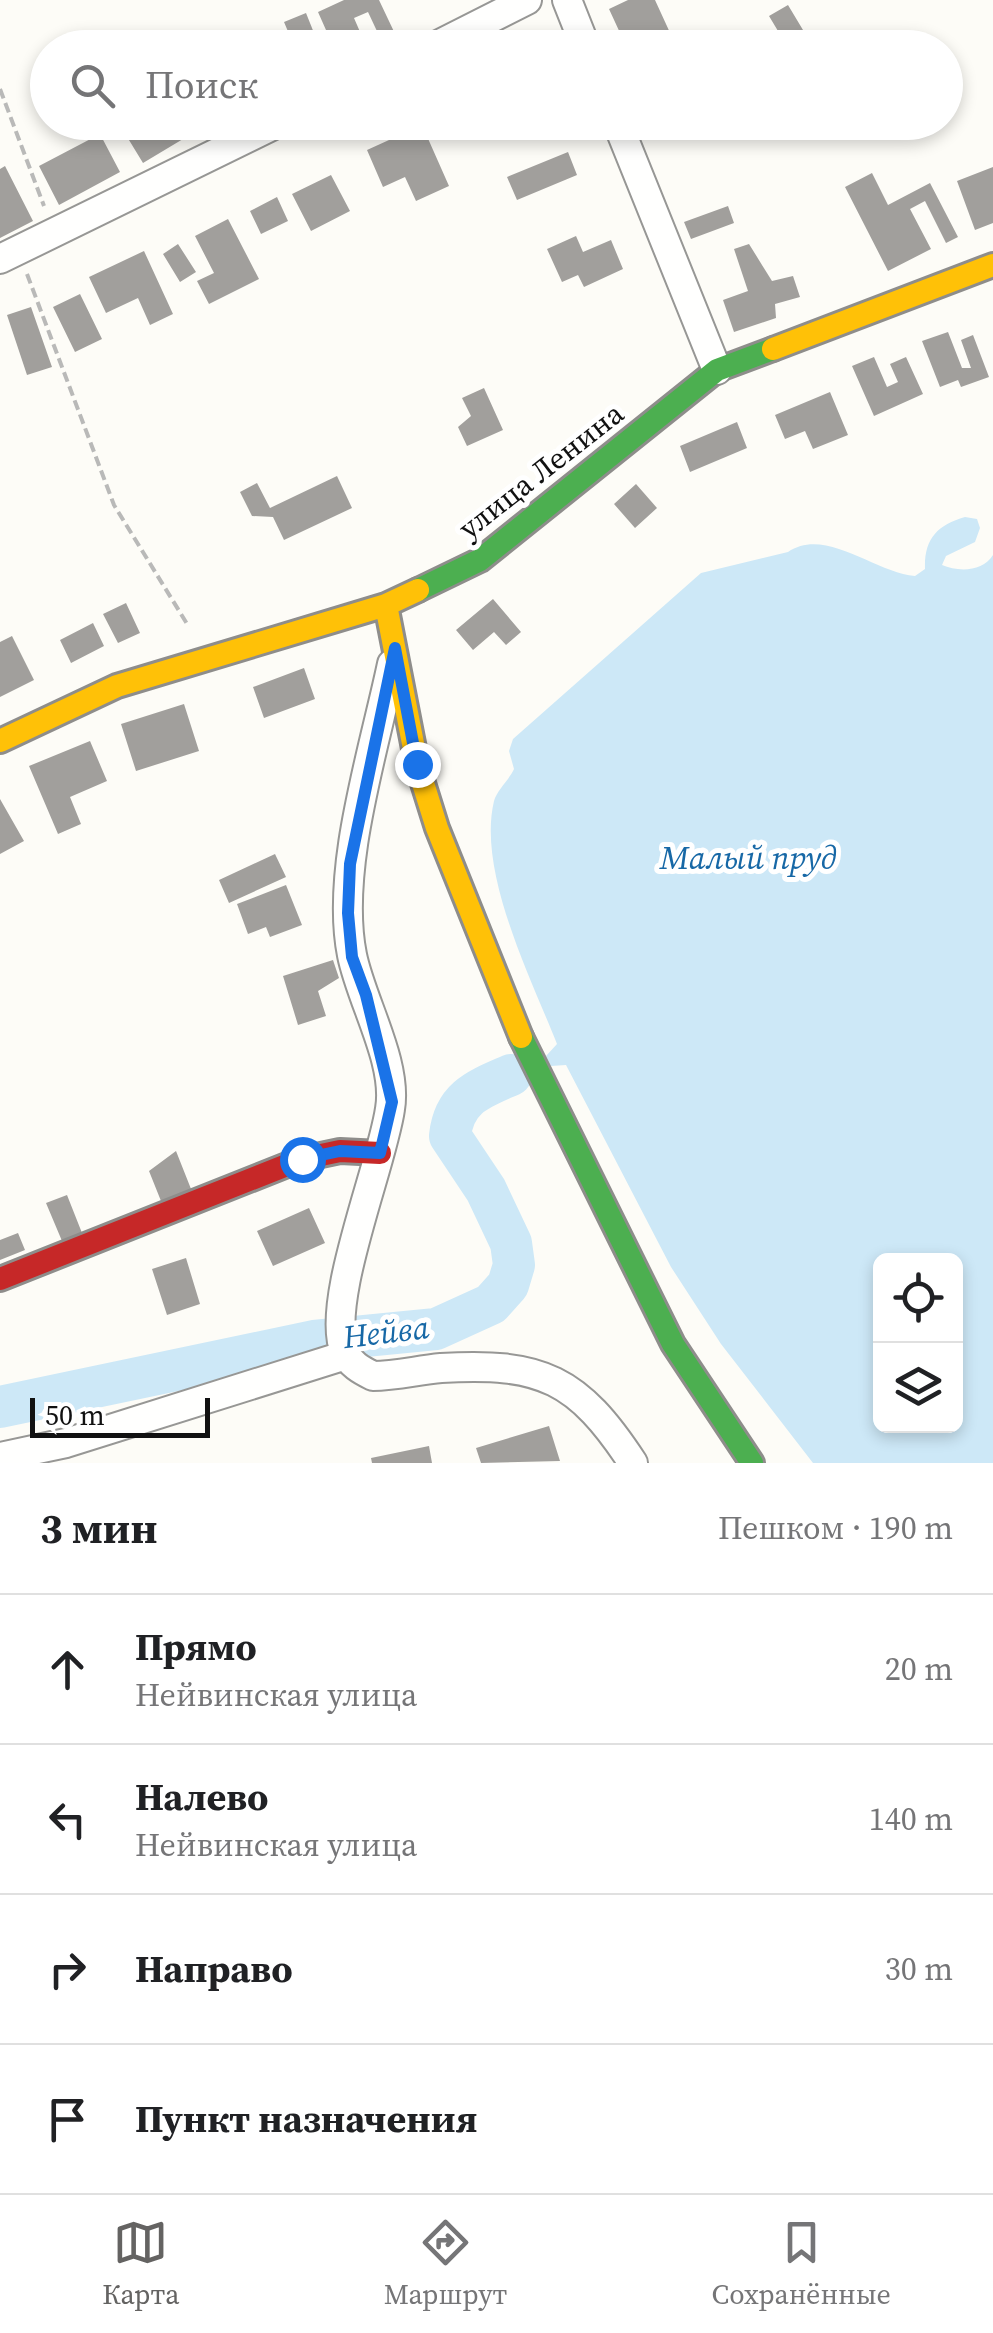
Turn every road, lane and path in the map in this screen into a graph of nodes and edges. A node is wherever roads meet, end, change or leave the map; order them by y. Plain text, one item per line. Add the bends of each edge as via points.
1 (528, 0) edge
2 (567, 0) edge
3 (468, 30) edge
4 (579, 30) edge
5 (0, 89) edge
6 (244, 140) edge
7 (624, 140) edge
8 (55, 234) junction
9 (9, 255) edge
10 (993, 265) edge
11 (718, 370) junction
12 (386, 605) junction
13 (395, 648) junction
14 (206, 656) junction
15 (0, 741) edge
16 (380, 1153) junction
17 (0, 1280) edge
18 (346, 1356) junction
19 (0, 1458) edge
20 (633, 1463) edge
21 (752, 1463) edge

1 - 3 street
2 - 4 street
5 - 8 path
6 - 8 street
7 - 11 street
8 - 9 street
9 - 14 path via 114,505
10 - 11 street, улица Ленина
11 - 12 street, улица Ленина via 480,560
12 - 13 street
12 - 14 street, улица Ленина
13 - 16 street via 350,864 348,913 352,957 392,1102
13 - 21 street via 437,828 520,1036 673,1344
14 - 15 street, улица Ленина via 118,686
16 - 17 street via 340,1151 302,1159
16 - 18 street via 340,1316
18 - 19 street
18 - 20 street via 373,1376 444,1368 535,1374 585,1399

